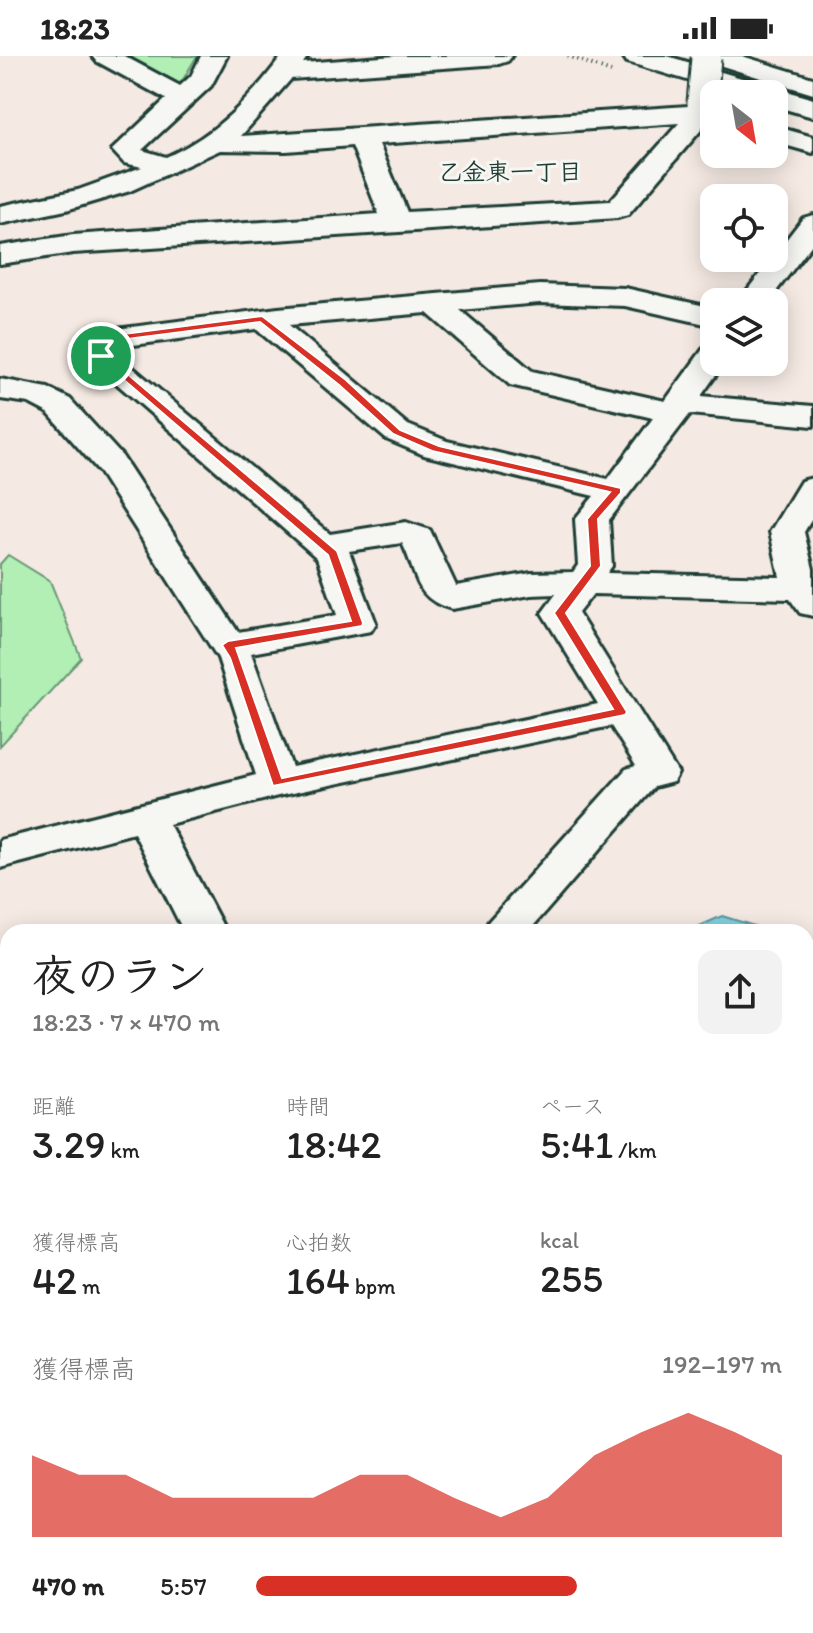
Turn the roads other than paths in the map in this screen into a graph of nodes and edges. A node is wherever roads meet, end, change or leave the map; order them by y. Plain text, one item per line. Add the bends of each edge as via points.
1 (105, 56) edge
2 (214, 56) edge
3 (499, 56) edge
4 (637, 56) edge
5 (709, 57) edge
6 (462, 58) edge
7 (289, 64) edge
8 (705, 80) edge
9 (717, 80) edge
10 (813, 86) edge
11 (185, 96) junction
12 (788, 101) edge
13 (700, 108) edge
14 (813, 108) edge
15 (700, 109) edge
16 (362, 137) junction
17 (788, 138) edge
18 (216, 141) junction
19 (813, 145) edge
20 (167, 165) junction
21 (0, 215) edge
22 (396, 221) junction
23 (813, 224) edge
24 (0, 255) edge
25 (764, 288) edge
26 (434, 303) junction
27 (700, 314) edge
28 (262, 319) junction
29 (700, 376) edge
30 (0, 389) edge
31 (678, 408) junction
32 (813, 416) edge
33 (813, 488) edge
34 (617, 491) junction
35 (323, 545) junction
36 (584, 582) junction
37 (807, 596) edge
38 (228, 645) junction
39 (621, 712) junction
40 (278, 783) junction
41 (145, 817) junction
42 (0, 854) edge
43 (201, 924) edge
44 (511, 924) edge

1 - 11 street
2 - 11 street via 202,80
3 - 6 street
4 - 9 street
5 - 8 street, bridge
5 - 10 street
6 - 7 street
7 - 18 street via 245,118
11 - 20 street via 126,150
12 - 14 street
13 - 16 street
15 - 22 street via 618,209
16 - 18 street
16 - 22 street
17 - 19 street
18 - 20 street
20 - 21 street via 124,183
22 - 24 street via 73,244
23 - 25 street
26 - 27 street via 588,294
26 - 28 street
26 - 31 street via 521,378
28 - 34 street via 397,432 436,448
28 - 35 street via 116,338 101,356
29 - 31 street
30 - 38 street via 37,395 59,406 110,463
31 - 32 street
31 - 34 street
33 - 37 street via 787,532
34 - 36 street via 592,519 595,566
35 - 36 street via 406,532 418,537 440,592 452,598 531,584
35 - 38 street via 333,554 358,623
36 - 37 street
36 - 39 street via 560,613
38 - 40 street
39 - 40 street
39 - 44 street via 659,773 640,778
40 - 41 street
41 - 42 street
41 - 43 street

